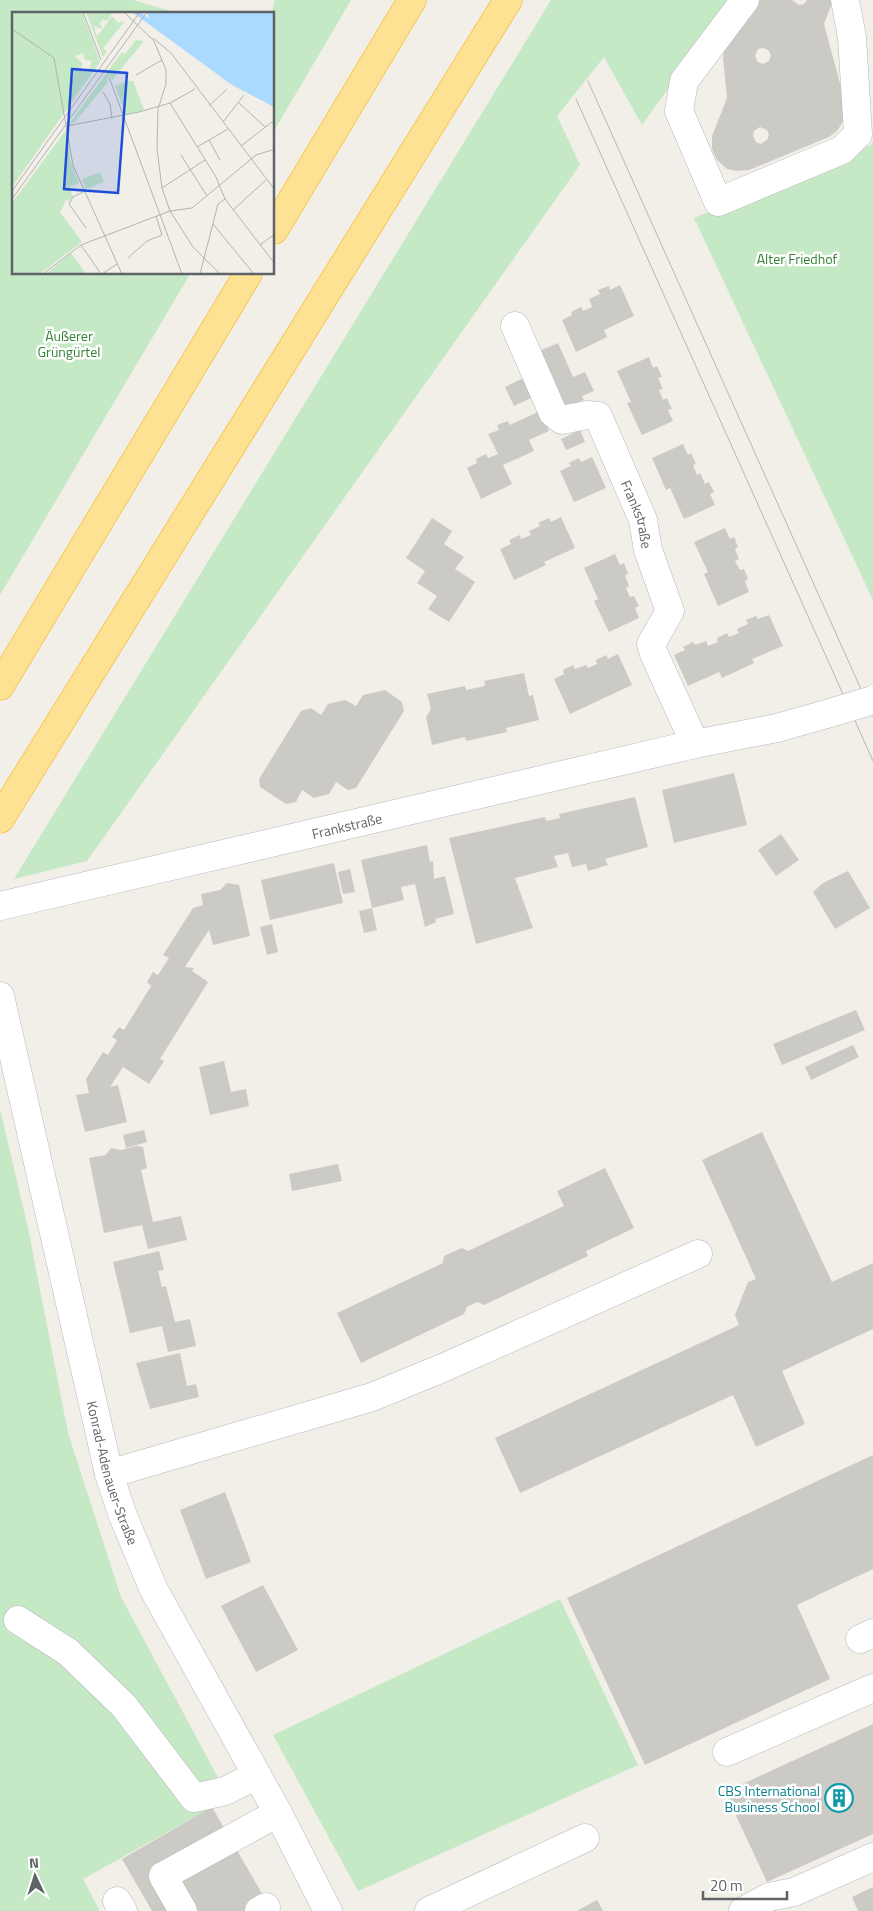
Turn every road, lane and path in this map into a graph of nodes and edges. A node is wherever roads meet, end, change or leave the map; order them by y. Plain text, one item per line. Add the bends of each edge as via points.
1 (412, 0) edge
2 (508, 0) edge
3 (745, 0) edge
4 (846, 0) edge
5 (275, 228) edge
6 (247, 275) edge
7 (515, 326) dead end
8 (4, 680) edge
9 (873, 700) edge
10 (695, 744) junction
11 (0, 819) edge
12 (0, 906) edge
13 (0, 996) edge
14 (698, 1254) dead end
15 (109, 1474) junction
16 (18, 1620) dead end
17 (873, 1688) edge
18 (727, 1752) dead end
19 (257, 1775) junction
20 (278, 1813) junction
21 (585, 1838) dead end
22 (873, 1857) edge
23 (799, 1902) edge
24 (183, 1911) edge
25 (328, 1911) edge
26 (429, 1911) edge
27 (743, 1911) edge

1 - 5 highway
2 - 11 highway
3 - 4 street via 684,81 679,111 718,202 842,150 858,134 852,37
6 - 8 highway
7 - 10 street, Frankstraße via 553,413 562,420 587,414 598,416 644,520 648,550 670,611 652,644 654,654
9 - 10 street, Frankstraße, bridge via 777,728
10 - 12 street, Frankstraße
13 - 15 street, Konrad-Adenauer-Straße
14 - 15 street via 372,1397
15 - 19 street, Konrad-Adenauer-Straße via 154,1590
16 - 19 street via 68,1652 124,1706 194,1798 225,1791
17 - 18 street
19 - 20 street, Konrad-Adenauer-Straße
20 - 24 street via 163,1876
20 - 25 street, Konrad-Adenauer-Straße
21 - 26 street
22 - 23 street
23 - 27 street via 769,1897

